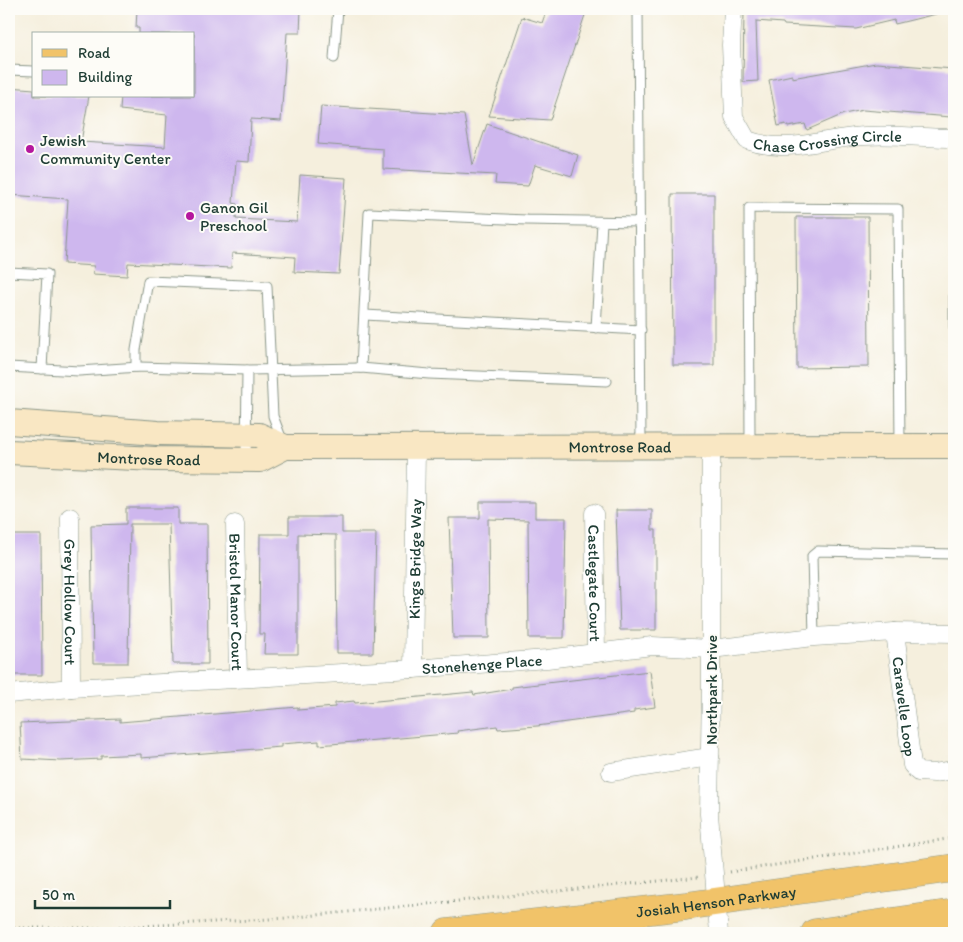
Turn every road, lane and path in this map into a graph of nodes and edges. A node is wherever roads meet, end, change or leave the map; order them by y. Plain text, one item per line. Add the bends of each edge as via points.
1 (338, 9) edge
2 (638, 9) edge
3 (733, 9) edge
4 (334, 58) dead end
5 (9, 70) edge
6 (32, 71) edge
7 (954, 138) edge
8 (602, 222) junction
9 (640, 222) junction
10 (9, 272) edge
11 (954, 292) edge
12 (365, 315) junction
13 (954, 327) edge
14 (596, 328) junction
15 (640, 330) junction
16 (136, 367) junction
17 (9, 368) edge
18 (360, 368) junction
19 (42, 369) junction
20 (247, 370) junction
21 (271, 370) junction
22 (607, 381) dead end
23 (9, 422) edge
24 (246, 434) junction
25 (900, 446) junction
26 (954, 446) edge
27 (285, 447) junction
28 (711, 447) junction
29 (750, 447) junction
30 (641, 448) junction
31 (416, 449) junction
32 (9, 452) edge
33 (246, 460) junction
34 (594, 513) dead end
35 (70, 517) dead end
36 (234, 524) dead end
37 (954, 554) edge
38 (895, 632) junction
39 (954, 632) edge
40 (814, 637) junction
41 (711, 649) junction
42 (596, 653) junction
43 (413, 669) junction
44 (238, 678) junction
45 (71, 688) junction
46 (9, 694) edge
47 (710, 758) junction
48 (954, 770) edge
49 (612, 772) dead end
50 (954, 838) edge
51 (954, 868) edge
52 (712, 875) junction
53 (715, 902) junction
54 (954, 913) edge
55 (9, 928) edge
56 (447, 933) edge
57 (719, 933) edge
58 (815, 933) edge

1 - 4 lane
2 - 9 lane
3 - 7 street, Chase Crossing Circle via 734,117 747,140 781,148 867,135
5 - 6 lane
8 - 9 lane
8 - 12 lane via 368,213
8 - 14 lane
9 - 15 lane
10 - 19 lane via 48,274
11 - 13 lane
12 - 14 lane
12 - 18 lane
14 - 15 lane
15 - 30 lane
16 - 19 lane via 78,371
16 - 20 lane
16 - 21 lane via 148,280 267,286
17 - 19 lane
18 - 21 lane
18 - 22 lane
20 - 21 lane
20 - 24 lane
21 - 27 lane via 272,416
23 - 24 street, Montrose Road via 158,433
24 - 27 street, Montrose Road via 259,435
24 - 33 lane
25 - 26 street, Montrose Road
25 - 29 street, Montrose Road
25 - 29 lane via 898,209 749,208
27 - 31 street, Montrose Road
27 - 33 street, Montrose Road via 260,460
28 - 29 street, Montrose Road
28 - 30 street, Montrose Road
28 - 41 street, Northpark Drive
30 - 31 street, Montrose Road
31 - 43 street, Kings Bridge Way
32 - 33 street, Montrose Road
34 - 42 street, Castlegate Court
35 - 45 street, Grey Hollow Court
36 - 44 street, Bristol Manor Court
37 - 40 lane via 818,551 812,556
38 - 39 street, Stonehenge Place
38 - 40 street, Stonehenge Place
38 - 48 street, Caravelle Loop via 912,765 918,772
40 - 41 street, Stonehenge Place
41 - 42 street, Stonehenge Place via 652,646
41 - 47 street, Northpark Drive
42 - 43 street, Stonehenge Place
43 - 44 street, Stonehenge Place
44 - 45 street, Stonehenge Place
45 - 46 street, Stonehenge Place
47 - 49 street
47 - 52 street, Northpark Drive
50 - 52 path
51 - 53 main road, Josiah Henson Parkway
52 - 53 street, Northpark Drive
52 - 55 path via 287,918 105,928
53 - 56 main road, Josiah Henson Parkway
53 - 57 street, Northpark Drive
54 - 58 main road

